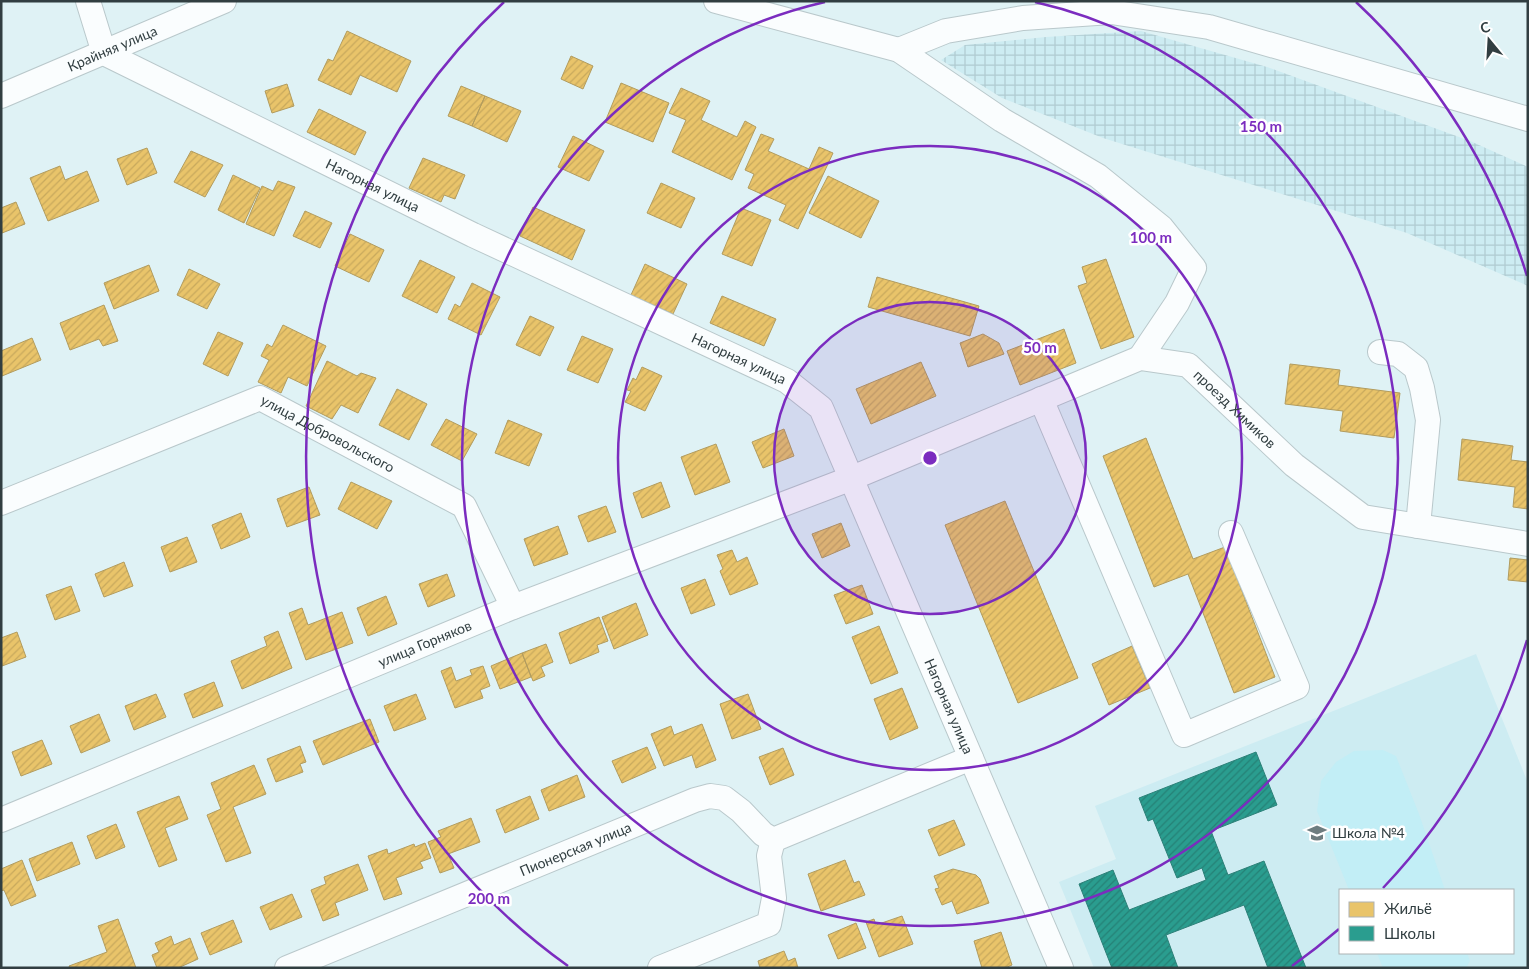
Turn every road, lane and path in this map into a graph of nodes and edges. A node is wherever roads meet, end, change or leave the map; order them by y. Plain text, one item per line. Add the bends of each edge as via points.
1 (88, 1) edge
2 (224, 1) edge
3 (716, 1) edge
4 (899, 50) junction
5 (104, 53) junction
6 (1, 96) edge
7 (1528, 119) edge
8 (1380, 352) dead end
9 (1140, 358) junction
10 (1042, 399) junction
11 (852, 478) junction
12 (1, 503) edge
13 (1418, 526) junction
14 (1231, 533) dead end
15 (1528, 544) edge
16 (513, 607) junction
17 (971, 758) junction
18 (1, 820) edge
19 (774, 840) junction
20 (287, 968) edge
21 (660, 968) edge
22 (1061, 968) edge

1 - 5 street
2 - 5 street, Крайняя улица
3 - 4 street
4 - 7 street via 946,31 1023,18 1111,12 1209,27
4 - 9 street via 1002,120 1098,176 1161,227 1194,268 1177,303
5 - 6 street, Крайняя улица
5 - 11 street, Нагорная улица via 474,235 787,381 821,408
8 - 13 street via 1398,354 1416,368 1422,388 1428,420
9 - 10 street, проезд Химиков
9 - 13 street, проезд Химиков via 1188,364 1294,465 1362,517
10 - 11 street, проезд Химиков
10 - 14 street via 1184,735 1297,687
11 - 16 street, улица Горняков
11 - 17 street, Нагорная улица
12 - 16 street, улица Добровольского via 260,398 464,506
13 - 15 street, проезд Химиков
16 - 18 street, улица Горняков
17 - 19 street
17 - 22 street, Нагорная улица
19 - 20 street, Пионерская улица via 724,798 710,796
19 - 21 street via 769,856 774,898 769,924

